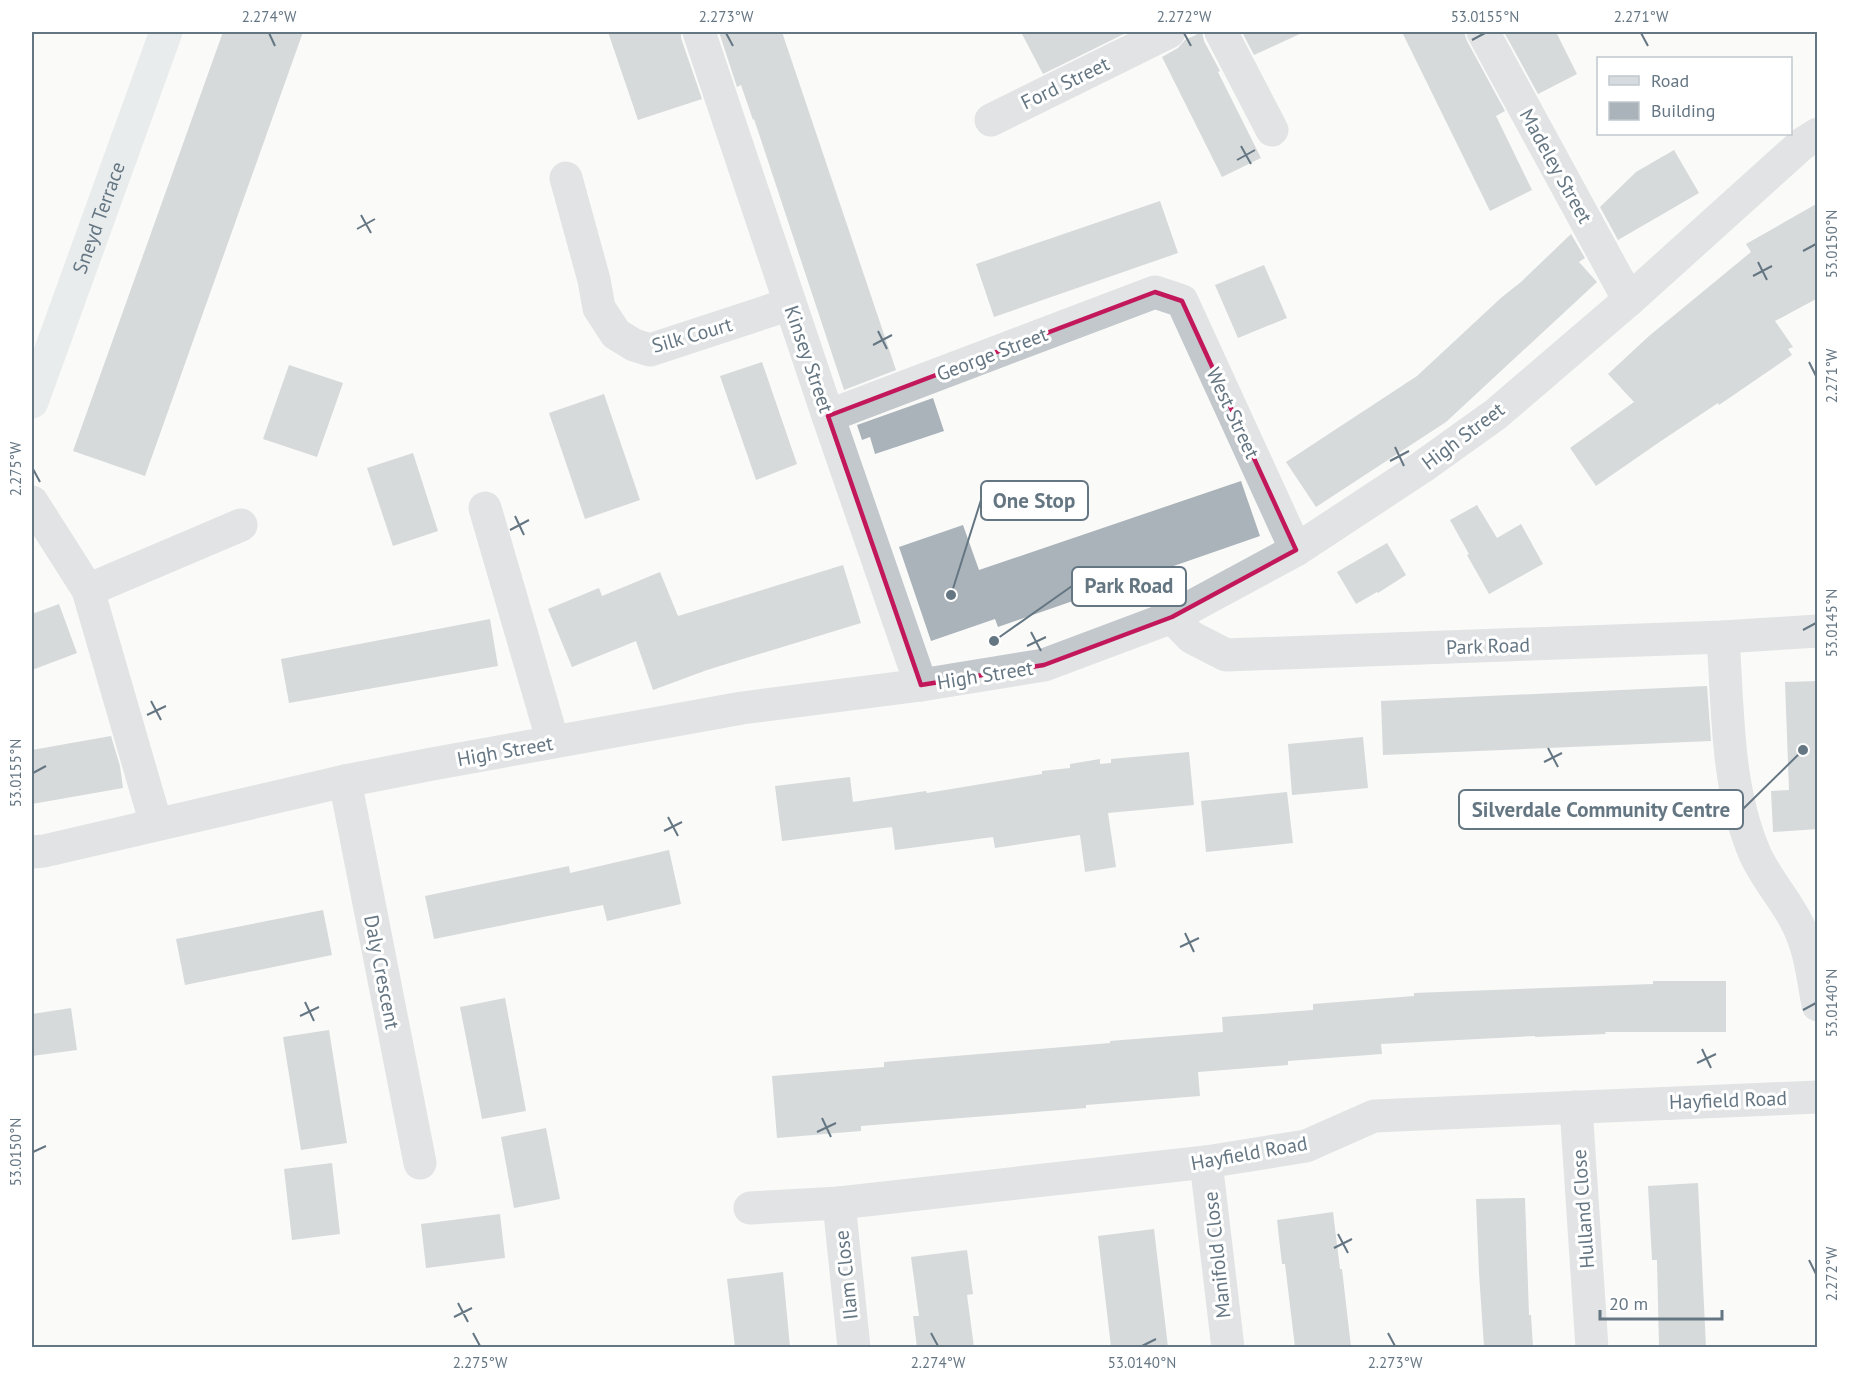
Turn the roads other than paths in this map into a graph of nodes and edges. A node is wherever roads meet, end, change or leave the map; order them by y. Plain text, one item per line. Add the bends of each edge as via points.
1 (166, 32) edge
2 (699, 32) edge
3 (1169, 32) edge
4 (1221, 32) edge
5 (1482, 32) edge
6 (1135, 39) edge
7 (991, 120) dead end
8 (1272, 130) dead end
9 (1818, 134) edge
10 (566, 178) dead end
11 (1155, 292) joint
12 (1629, 300) junction
13 (790, 304) junction
14 (32, 402) edge
15 (828, 416) junction
16 (32, 502) edge
17 (485, 508) dead end
18 (241, 525) dead end
19 (1296, 550) junction
20 (88, 590) junction
21 (1172, 617) junction
22 (1818, 632) edge
23 (1723, 637) junction
24 (921, 685) junction
25 (553, 742) junction
26 (345, 781) junction
27 (156, 824) junction
28 (32, 852) edge
29 (1818, 1005) edge
30 (1818, 1097) edge
31 (1576, 1107) junction
32 (1206, 1162) junction
33 (420, 1163) dead end
34 (839, 1203) junction
35 (750, 1208) dead end
36 (854, 1347) edge
37 (1228, 1347) edge
38 (1592, 1347) edge

1 - 14 main road, Sneyd Terrace
2 - 13 street, Kinsey Street
3 - 6 street, Ford Street
4 - 8 street
5 - 12 street, Madeley Street
6 - 7 street, Ford Street
9 - 12 street, High Street
10 - 13 street, Silk Court via 599,308 616,334 633,345 650,350
11 - 15 street, George Street
11 - 19 street, West Street via 1182,302
12 - 19 street, High Street via 1496,414
13 - 15 street, Kinsey Street
15 - 24 street, Kinsey Street
16 - 20 street
17 - 25 street
18 - 20 street
19 - 21 street, High Street
20 - 27 street
21 - 23 street, Park Road via 1191,637 1226,655
21 - 24 street, High Street via 1044,665
22 - 23 street, Park Road
23 - 29 street via 1732,769 1742,816 1756,855 1798,924 1809,955
24 - 25 street, High Street via 742,708
25 - 26 street, High Street
26 - 27 street, High Street
26 - 33 street, Daly Crescent
27 - 28 street, High Street
30 - 31 street, Hayfield Road
31 - 32 street, Hayfield Road via 1374,1116 1306,1146
31 - 38 street, Hulland Close
32 - 34 street, Hayfield Road
32 - 37 street, Manifold Close
34 - 35 street, Hayfield Road
34 - 36 street, Ilam Close

